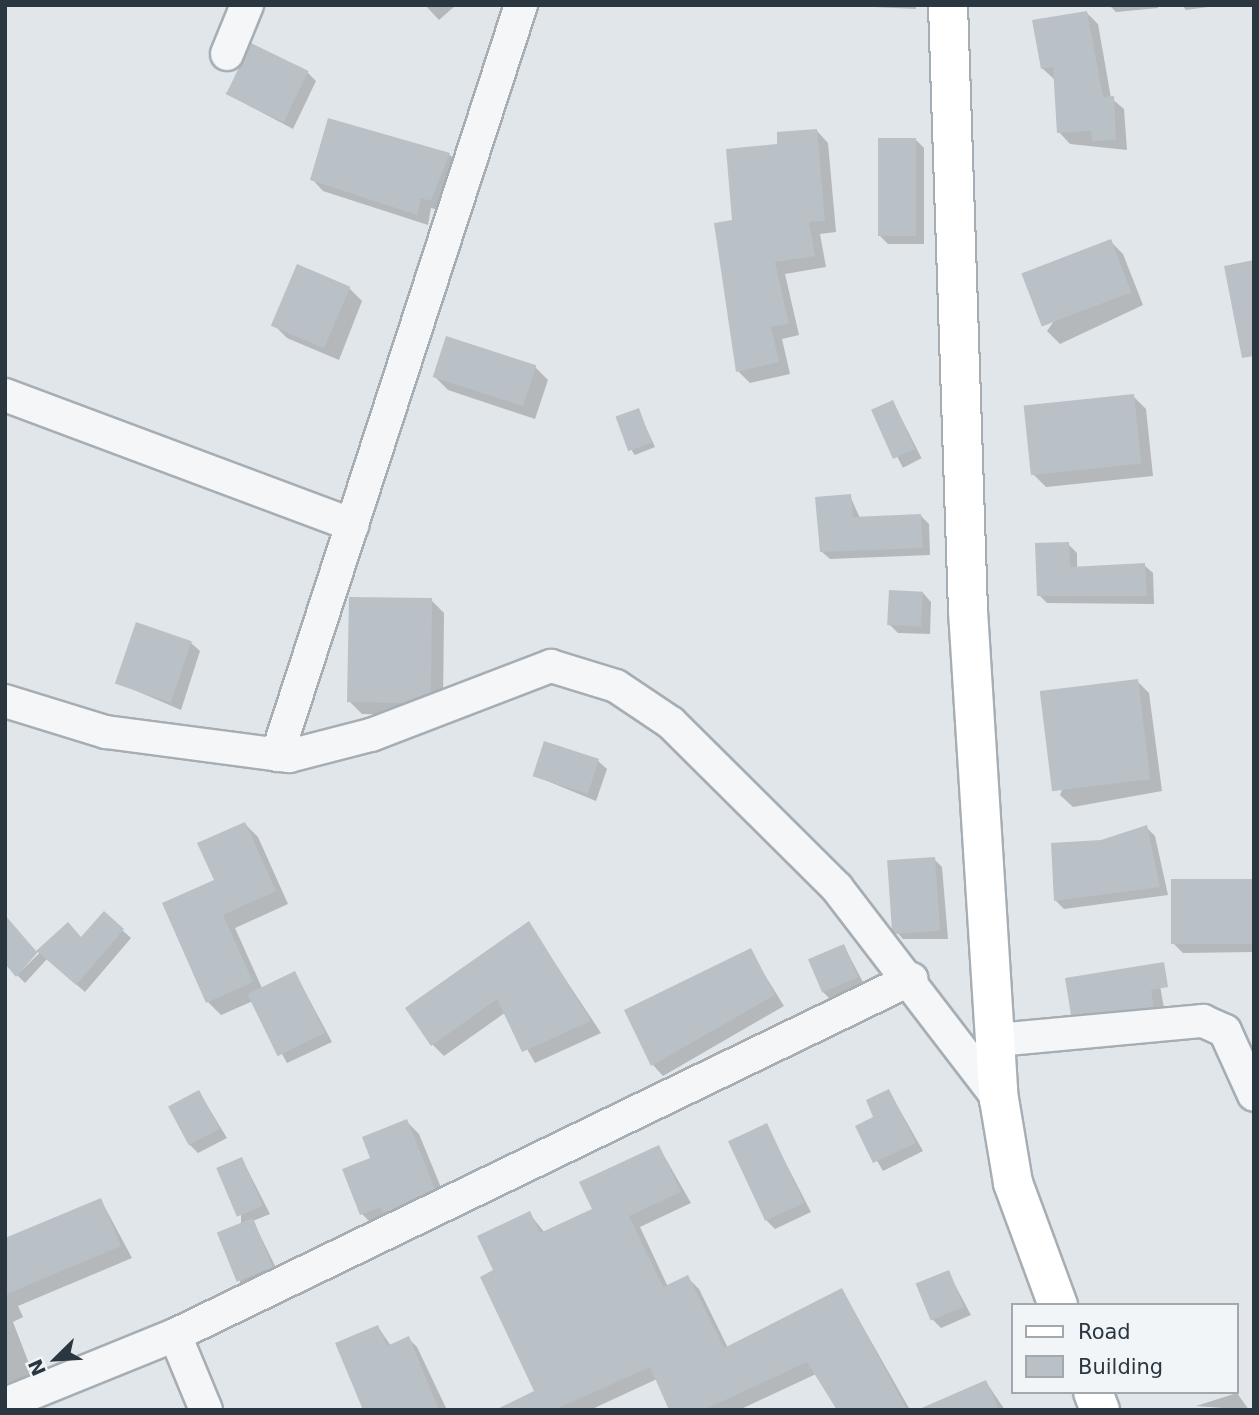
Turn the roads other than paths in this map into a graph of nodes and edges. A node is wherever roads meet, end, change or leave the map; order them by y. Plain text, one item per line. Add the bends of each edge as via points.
1 (247, 5) edge
2 (521, 5) edge
3 (948, 5) edge
4 (227, 54) dead end
5 (5, 395) edge
6 (352, 525) junction
7 (5, 701) edge
8 (278, 755) junction
9 (911, 979) junction
10 (997, 1040) junction
11 (1254, 1095) edge
12 (999, 1099) junction
13 (1057, 1303) edge
14 (175, 1335) junction
15 (5, 1404) edge
16 (206, 1410) edge

1 - 4 street
2 - 6 street
3 - 10 street via 968,611
5 - 6 street
6 - 8 street
7 - 8 street via 106,732
8 - 9 street via 371,735 551,666 581,673 616,686 671,723 837,888
9 - 12 street
9 - 14 street
10 - 11 street via 1203,1021 1226,1031
10 - 12 street
12 - 13 street via 1013,1183
14 - 15 street
14 - 16 street

